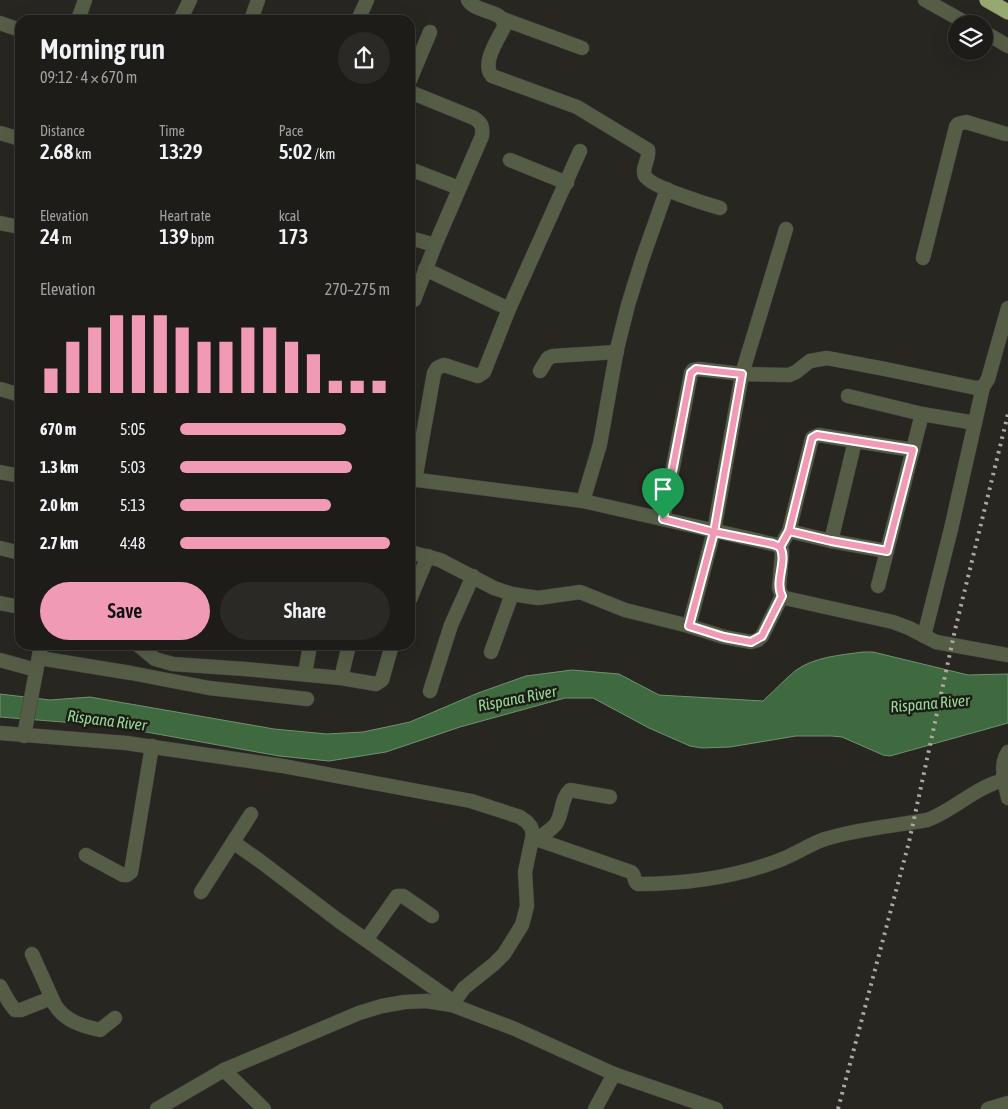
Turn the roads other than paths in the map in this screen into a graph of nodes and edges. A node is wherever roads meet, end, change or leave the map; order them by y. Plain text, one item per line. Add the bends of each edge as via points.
1 (85, 0) edge
2 (190, 0) edge
3 (258, 0) edge
4 (367, 0) edge
5 (468, 0) edge
6 (925, 0) edge
7 (987, 0) edge
8 (1008, 12) edge
9 (80, 15) edge
10 (182, 15) edge
11 (253, 15) edge
12 (360, 15) edge
13 (952, 15) edge
14 (503, 19) junction
15 (0, 23) edge
16 (15, 28) edge
17 (430, 32) dead end
18 (993, 37) edge
19 (1008, 46) edge
20 (582, 48) dead end
21 (415, 68) edge
22 (415, 94) edge
23 (0, 133) edge
24 (1007, 133) edge
25 (15, 138) edge
26 (580, 151) dead end
27 (510, 160) dead end
28 (415, 171) edge
29 (567, 183) junction
30 (459, 188) junction
31 (667, 190) junction
32 (720, 208) dead end
33 (0, 223) edge
34 (15, 226) edge
35 (786, 229) dead end
36 (415, 239) edge
37 (435, 245) junction
38 (923, 258) dead end
39 (425, 269) junction
40 (415, 297) edge
41 (1008, 308) edge
42 (510, 309) junction
43 (616, 352) junction
44 (540, 372) dead end
45 (742, 374) junction
46 (983, 387) junction
47 (0, 389) edge
48 (15, 394) edge
49 (848, 396) dead end
50 (922, 414) junction
51 (975, 423) junction
52 (855, 440) junction
53 (913, 450) junction
54 (415, 470) edge
55 (0, 472) edge
56 (15, 475) edge
57 (415, 480) edge
58 (583, 501) junction
59 (663, 519) junction
60 (789, 531) junction
61 (714, 532) junction
62 (831, 541) junction
63 (780, 547) junction
64 (0, 548) edge
65 (887, 551) junction
66 (15, 552) edge
67 (415, 553) edge
68 (428, 556) junction
69 (472, 576) junction
70 (878, 586) dead end
71 (415, 588) edge
72 (512, 594) junction
73 (782, 596) junction
74 (0, 603) edge
75 (15, 606) edge
76 (689, 626) junction
77 (924, 636) junction
78 (145, 650) edge
79 (309, 650) edge
80 (348, 650) edge
81 (391, 650) edge
82 (491, 652) dead end
83 (1008, 656) edge
84 (39, 658) edge
85 (0, 660) edge
86 (304, 674) junction
87 (341, 678) junction
88 (430, 690) dead end
89 (307, 700) dead end
90 (26, 731) junction
91 (0, 733) edge
92 (152, 746) junction
93 (1008, 752) edge
94 (1006, 780) edge
95 (610, 797) dead end
96 (1008, 798) edge
97 (251, 814) dead end
98 (534, 839) junction
99 (233, 842) junction
100 (86, 855) dead end
101 (201, 892) dead end
102 (432, 916) dead end
103 (366, 940) junction
104 (32, 954) dead end
105 (0, 986) edge
106 (51, 998) junction
107 (453, 1004) junction
108 (115, 1018) dead end
109 (224, 1070) junction
110 (614, 1074) junction
111 (1008, 1103) edge
112 (157, 1109) edge
113 (264, 1109) edge
114 (595, 1109) edge
115 (716, 1109) edge
116 (988, 1109) edge

1 - 9 street
2 - 10 street
3 - 11 street
4 - 12 street
5 - 14 street via 475,7
6 - 13 street
7 - 8 highway
14 - 20 street
14 - 31 street via 504,27 488,66 489,73 577,108 644,146 649,153 645,176
15 - 16 street
17 - 21 street
18 - 19 street
22 - 30 street via 474,118 481,124 482,136
23 - 25 street
24 - 38 street via 966,122 958,124
26 - 29 street
27 - 29 street
28 - 30 street
29 - 42 street
30 - 37 street
31 - 32 street
31 - 43 street via 642,260
33 - 34 street
35 - 45 street
36 - 37 street
37 - 39 street
39 - 40 street
39 - 42 street
41 - 46 street
42 - 54 street via 481,374 478,376 444,365 434,373
43 - 44 street via 553,356 548,358
43 - 58 street via 603,428
45 - 46 street via 789,375 810,361 827,358
45 - 59 street via 702,369 692,371
45 - 61 street
46 - 51 street
47 - 48 street
49 - 50 street
50 - 51 street
50 - 53 street
51 - 77 street
52 - 53 street
52 - 60 street via 819,435 812,438
52 - 62 street
53 - 65 street
55 - 56 street
57 - 58 street
58 - 59 street
59 - 61 street
60 - 62 street
60 - 63 street
61 - 63 street
61 - 76 street
62 - 65 street
63 - 73 street via 779,588
64 - 66 street
65 - 70 street
67 - 68 street
68 - 69 street
68 - 71 street
69 - 72 street
69 - 88 street via 451,625
72 - 76 street via 538,598 580,592 625,610
72 - 82 street
73 - 76 street via 762,636 755,641 724,637
73 - 77 street via 893,622
74 - 75 street
77 - 83 street via 936,642
78 - 86 street via 155,660 173,664
79 - 86 street
80 - 87 street
81 - 87 street via 382,680 378,683
84 - 85 street
84 - 89 street via 209,688
84 - 90 street
86 - 87 street
90 - 91 street
90 - 92 street
92 - 98 street via 283,766 471,801 520,817 531,827
92 - 100 street via 130,872 122,875
93 - 94 street via 1003,762
94 - 96 street
94 - 98 street via 975,793 931,819 836,836 780,860 724,877 638,884 630,872
95 - 98 street via 570,790 565,795 556,824
97 - 99 street
98 - 107 street via 525,872 527,898 522,925 504,954 464,988
99 - 101 street
99 - 103 street
102 - 103 street via 403,896 397,896
103 - 107 street
104 - 106 street
105 - 106 street via 15,1010
106 - 108 street via 68,1020 97,1030 102,1030
107 - 109 street via 405,1002 359,1012
107 - 110 street
109 - 112 street
109 - 113 street
110 - 114 street
110 - 115 street
111 - 116 street

